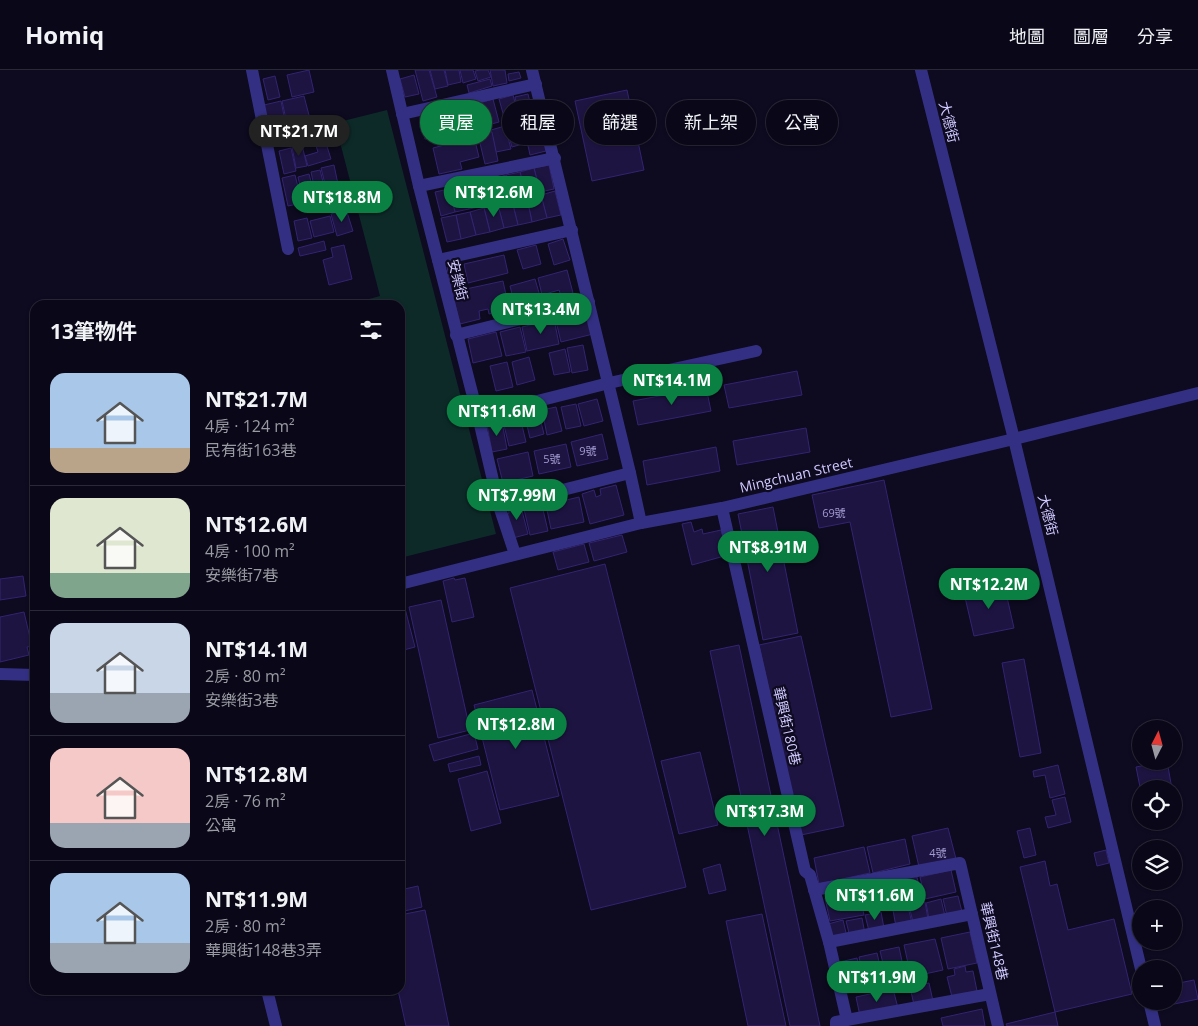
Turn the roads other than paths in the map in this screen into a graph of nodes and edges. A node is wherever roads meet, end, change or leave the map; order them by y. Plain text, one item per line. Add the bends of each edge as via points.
1 (252, 70) edge
2 (392, 70) edge
3 (532, 70) edge
4 (921, 70) edge
5 (536, 84) junction
6 (402, 114) junction
7 (555, 158) junction
8 (419, 186) junction
9 (572, 230) junction
10 (288, 249) dead end
11 (438, 260) junction
12 (590, 302) junction
13 (456, 335) junction
14 (756, 352) dead end
15 (609, 383) junction
16 (1198, 393) edge
17 (478, 416) junction
18 (1014, 439) junction
19 (630, 473) junction
20 (499, 506) junction
21 (722, 508) junction
22 (641, 523) junction
23 (515, 554) junction
24 (405, 583) edge
25 (0, 674) edge
26 (30, 675) edge
27 (814, 890) junction
28 (972, 914) junction
29 (829, 942) junction
30 (1140, 960) edge
31 (990, 994) junction
32 (268, 995) edge
33 (1151, 1010) edge
34 (841, 1023) edge
35 (276, 1026) edge
36 (998, 1026) edge
37 (1155, 1026) edge

1 - 10 street
2 - 6 street, 安樂街
3 - 5 street
4 - 18 street, 大德街
5 - 6 street
5 - 7 street
6 - 8 street, 安樂街
7 - 8 street
7 - 9 street
8 - 11 street, 安樂街
9 - 11 street
9 - 12 street
11 - 13 street, 安樂街
12 - 13 street
12 - 15 street
13 - 17 street, 安樂街
14 - 15 street
15 - 17 street
15 - 19 street
16 - 18 street, Mingchuan Street
17 - 20 street, 安樂街
18 - 21 street, Mingchuan Street
18 - 30 street, 大德街
19 - 20 street
19 - 22 street
20 - 23 street, 安樂街
21 - 22 street, Mingchuan Street
21 - 27 street, 華興街180巷 via 805,871 810,875
22 - 23 street, Mingchuan Street
23 - 24 street, Mingchuan Street
25 - 26 street
27 - 28 street, 華興街148巷 via 960,863
27 - 29 street, 華興街180巷
28 - 29 street
28 - 31 street, 華興街148巷
29 - 34 street, 華興街180巷
31 - 34 street
31 - 36 street, 華興街148巷
32 - 35 street
33 - 37 street

